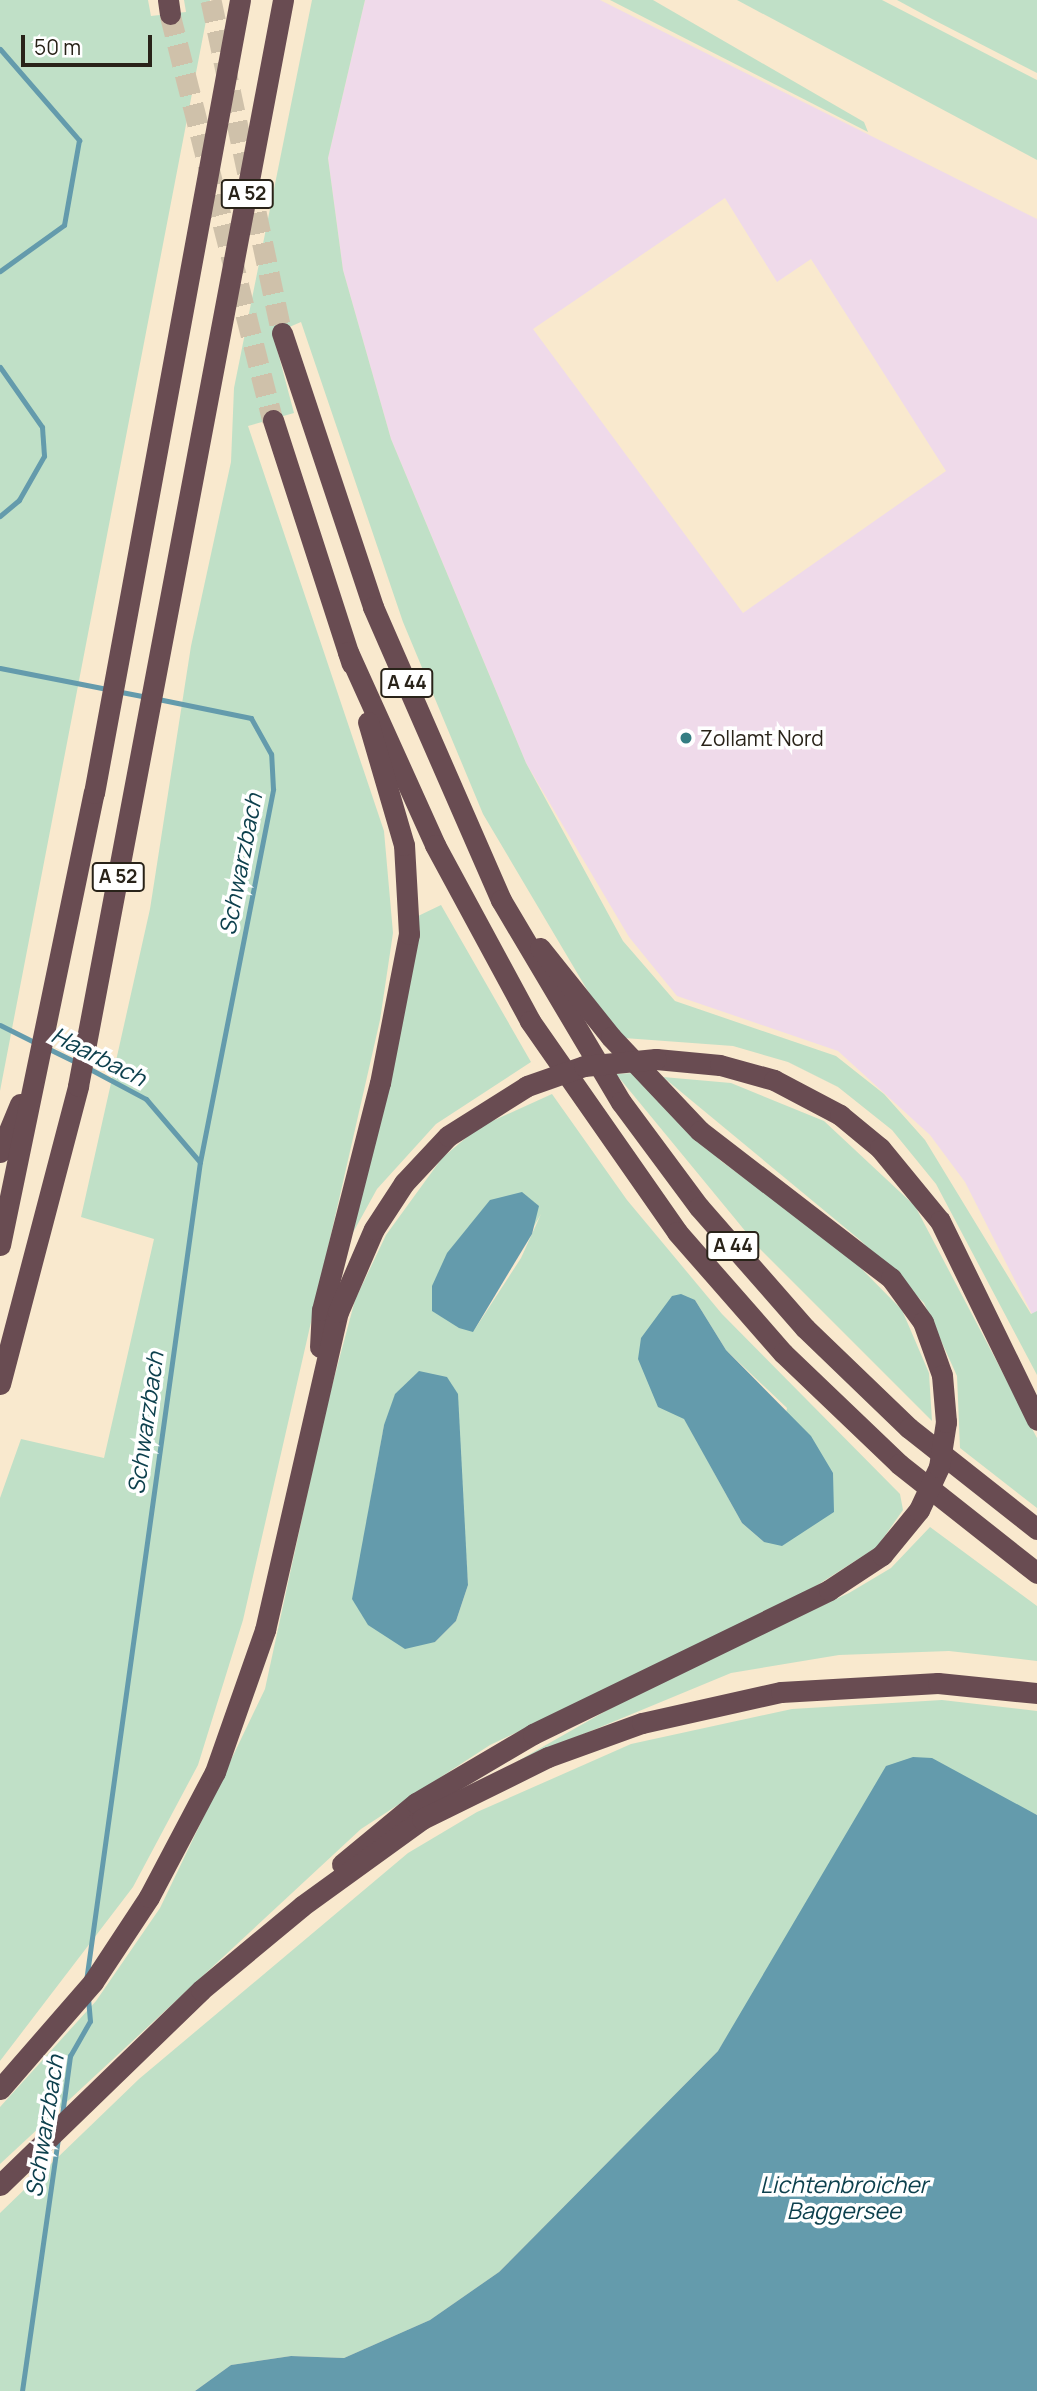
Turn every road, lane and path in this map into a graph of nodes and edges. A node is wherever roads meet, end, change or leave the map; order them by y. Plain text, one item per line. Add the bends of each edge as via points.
1 (240, 0) edge
2 (283, 0) edge
3 (282, 333) tunnel mouth
4 (273, 420) tunnel mouth
5 (348, 652) junction
6 (501, 900) junction
7 (31, 1076) junction
8 (0, 1152) edge
9 (0, 1245) edge
10 (322, 1370) junction
11 (0, 1384) edge
12 (1037, 1420) edge
13 (1037, 1529) edge
14 (1037, 1573) edge
15 (1037, 1693) edge
16 (302, 1906) junction
17 (0, 2090) edge
18 (1, 2183) edge

1 - 7 highway, A 52 via 109,706 47,1019
2 - 11 highway, A 52 via 78,1086
3 - 6 highway, A 44 via 373,607
4 - 5 highway, A 44
5 - 10 highway via 404,845 409,934 380,1083 322,1310
5 - 14 highway, A 44 via 435,845 530,1021 677,1233 783,1353 899,1464
6 - 13 highway, A 44 via 621,1102 699,1207 804,1328 909,1428
6 - 16 highway, bridge via 675,1107 891,1278 923,1322 942,1375 946,1422 939,1467 919,1510 882,1555 829,1590 533,1734 416,1803 357,1849
7 - 8 highway
7 - 9 highway, A 52
10 - 12 highway, bridge via 359,1260 391,1201 448,1136 527,1086 584,1066 656,1059 720,1065 774,1080 839,1115 880,1148 940,1221
10 - 17 highway via 249,1684 181,1838 93,1982
15 - 16 highway via 938,1683 851,1685 781,1692 642,1723 548,1757 422,1819
16 - 18 highway via 201,1990

